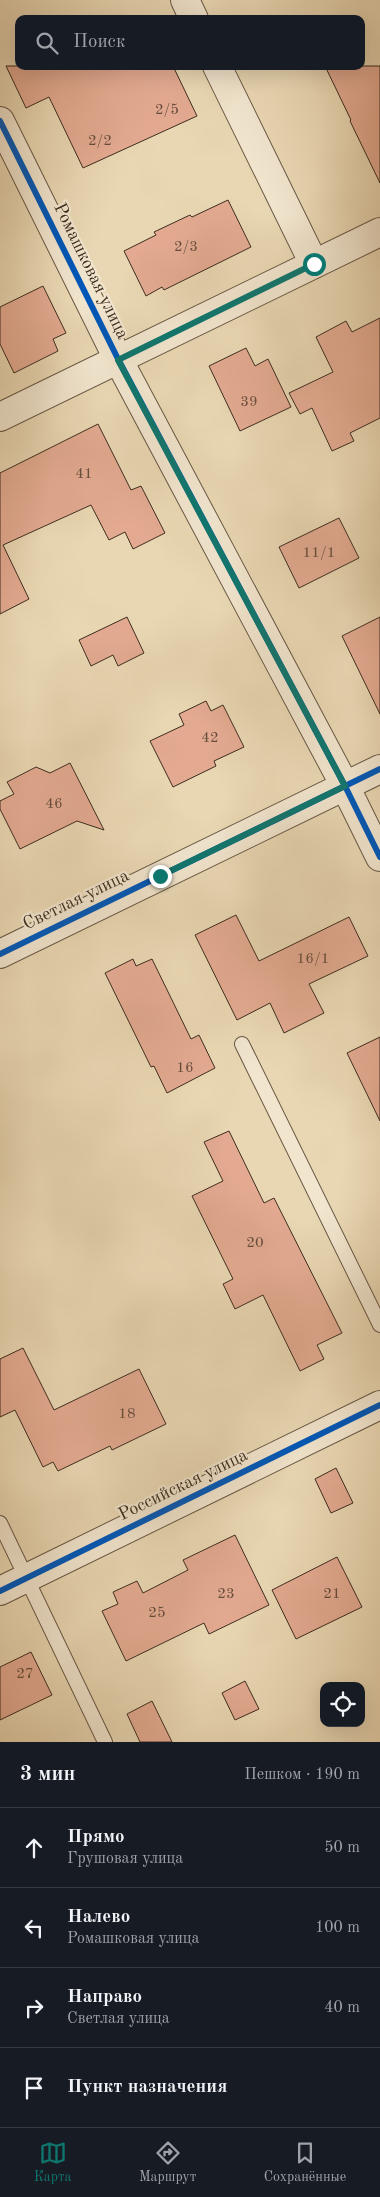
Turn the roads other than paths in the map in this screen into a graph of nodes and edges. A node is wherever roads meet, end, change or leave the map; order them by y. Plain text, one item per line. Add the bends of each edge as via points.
1 (184, 0) edge
2 (192, 15) edge
3 (219, 70) edge
4 (0, 121) edge
5 (380, 232) edge
6 (314, 264) junction
7 (118, 360) junction
8 (0, 417) edge
9 (380, 769) edge
10 (345, 786) junction
11 (380, 857) edge
12 (0, 954) edge
13 (242, 1044) dead end
14 (380, 1325) edge
15 (380, 1405) edge
16 (0, 1523) edge
17 (27, 1578) junction
18 (0, 1590) edge
19 (105, 1742) edge

1 - 2 street
3 - 6 street
4 - 7 street, Ромашковая улица
5 - 6 street
6 - 7 street
7 - 8 street
7 - 10 street, Ромашковая улица
9 - 10 street, Светлая улица
10 - 11 street, Ромашковая улица
10 - 12 street, Светлая улица
13 - 14 lane
15 - 17 street, Российская улица
16 - 17 lane
17 - 18 street, Российская улица
17 - 19 lane

